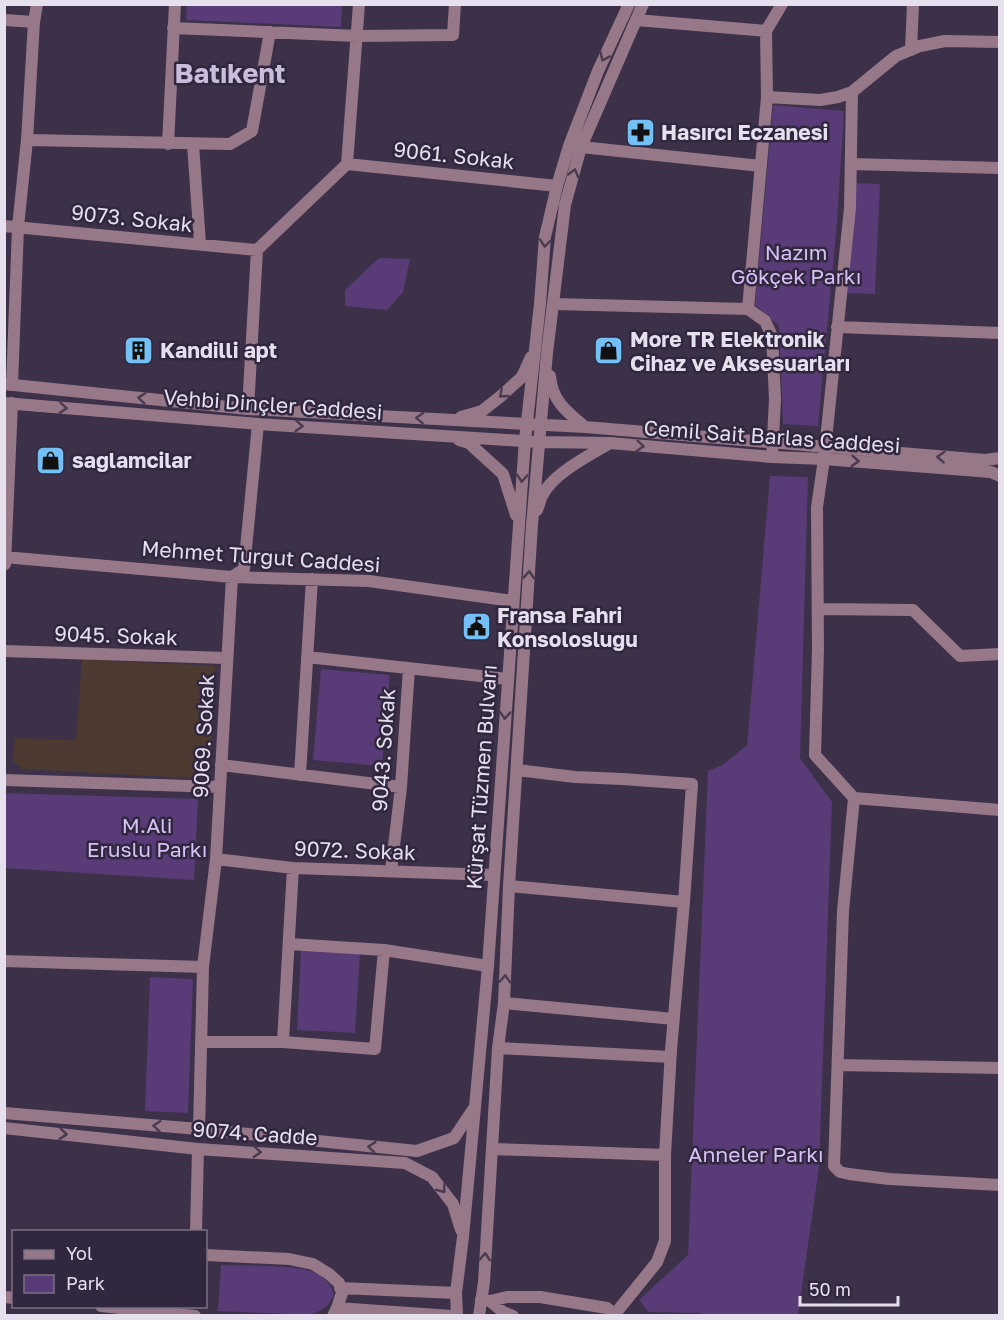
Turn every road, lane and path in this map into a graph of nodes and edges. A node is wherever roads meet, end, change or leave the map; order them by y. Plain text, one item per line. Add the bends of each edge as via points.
1 (37, 4) edge
2 (175, 4) edge
3 (359, 4) edge
4 (455, 4) edge
5 (629, 4) edge
6 (643, 4) edge
7 (782, 4) edge
8 (913, 4) edge
9 (4, 20) edge
10 (636, 20) junction
11 (34, 22) junction
12 (173, 28) junction
13 (765, 30) junction
14 (270, 32) junction
15 (357, 36) junction
16 (999, 42) edge
17 (911, 50) junction
18 (852, 92) junction
19 (767, 97) junction
20 (27, 140) junction
21 (168, 144) junction
22 (193, 144) junction
23 (581, 147) junction
24 (347, 164) junction
25 (851, 164) junction
26 (761, 166) junction
27 (999, 168) edge
28 (557, 186) junction
29 (4, 226) edge
30 (18, 227) junction
31 (201, 244) junction
32 (257, 250) junction
33 (554, 304) junction
34 (748, 309) junction
35 (837, 327) junction
36 (999, 333) edge
37 (541, 350) junction
38 (8, 384) edge
39 (8, 403) edge
40 (248, 409) junction
41 (453, 420) junction
42 (258, 424) junction
43 (527, 424) junction
44 (541, 424) junction
45 (585, 427) junction
46 (437, 435) junction
47 (525, 440) junction
48 (539, 442) junction
49 (610, 443) junction
50 (773, 444) junction
51 (824, 453) junction
52 (772, 457) junction
53 (999, 458) edge
54 (999, 476) edge
55 (526, 525) junction
56 (5, 557) edge
57 (4, 565) edge
58 (231, 577) junction
59 (312, 579) junction
60 (513, 601) junction
61 (818, 609) junction
62 (4, 651) edge
63 (999, 654) edge
64 (308, 657) junction
65 (227, 658) junction
66 (409, 668) junction
67 (508, 679) junction
68 (221, 765) junction
69 (516, 770) junction
70 (300, 775) junction
71 (4, 780) edge
72 (220, 786) junction
73 (401, 788) junction
74 (854, 798) junction
75 (999, 810) edge
76 (216, 859) junction
77 (293, 868) junction
78 (391, 871) junction
79 (494, 875) junction
80 (509, 886) junction
81 (684, 902) junction
82 (289, 944) junction
83 (384, 950) junction
84 (4, 961) edge
85 (488, 966) junction
86 (203, 967) junction
87 (504, 1003) junction
88 (674, 1019) junction
89 (202, 1042) junction
90 (283, 1042) junction
91 (498, 1048) junction
92 (670, 1057) junction
93 (838, 1065) junction
94 (999, 1068) edge
95 (474, 1107) junction
96 (4, 1113) edge
97 (4, 1128) edge
98 (199, 1129) junction
99 (198, 1149) junction
100 (492, 1149) junction
101 (665, 1155) junction
102 (999, 1185) edge
103 (196, 1230) edge
104 (463, 1237) junction
105 (207, 1255) edge
106 (340, 1288) junction
107 (456, 1293) junction
108 (486, 1301) junction
109 (121, 1308) edge
110 (335, 1312) edge
111 (190, 1315) edge
112 (615, 1315) edge
113 (195, 1316) edge
114 (452, 1316) edge
115 (457, 1316) edge
116 (479, 1316) edge
117 (513, 1316) edge

1 - 11 street
2 - 12 street
3 - 15 street
4 - 15 street via 453,35
5 -> 28 street, Kürşat Tüzmen Bulvarı via 568,146
6 - 10 street, Kürşat Tüzmen Bulvarı
7 - 13 street
8 - 17 street
9 - 11 street
10 - 13 street
10 - 23 street, Kürşat Tüzmen Bulvarı
11 - 20 street
12 - 14 street
12 - 21 street
13 - 19 street
14 - 15 street
14 - 22 street via 252,131 230,144
15 - 24 street
16 - 17 street via 945,41
17 - 18 street via 896,56
18 - 19 street via 820,100
18 - 25 street
19 - 26 street
20 - 21 street
20 - 30 street
21 - 22 street
22 - 31 street
23 - 26 street
33 -> 23 street, Kürşat Tüzmen Bulvarı via 565,205
24 - 28 street, 9061. Sokak
24 - 32 street
25 - 27 street
25 - 35 street
26 - 34 street
28 -> 37 street, Kürşat Tüzmen Bulvarı via 545,237
29 - 30 street, 9073. Sokak
30 - 31 street, 9073. Sokak
30 - 38 street
31 - 32 street, 9073. Sokak
32 - 40 street
33 - 34 street
33 - 37 street, Kürşat Tüzmen Bulvarı
34 - 50 street via 765,321 772,336
35 - 36 street
35 - 51 street
37 -> 41 street via 522,377 501,396 482,411
37 - 43 street, Kürşat Tüzmen Bulvarı
37 - 44 street, Kürşat Tüzmen Bulvarı
37 - 45 street via 551,389 563,409
40 -> 38 street, Cemil Sait Barlas Caddesi
39 -> 42 street, Vehbi Dinçler Caddesi
39 - 56 street
41 -> 40 street, Cemil Sait Barlas Caddesi
41 - 43 street, Cemil Sait Barlas Caddesi
42 -> 46 street, Vehbi Dinçler Caddesi
42 - 58 street, 9069. Sokak via 244,568
43 - 44 street, Cemil Sait Barlas Caddesi
43 - 47 street, Kürşat Tüzmen Bulvarı
44 - 45 street, Cemil Sait Barlas Caddesi
44 - 48 street, Kürşat Tüzmen Bulvarı
45 - 50 street, Cemil Sait Barlas Caddesi
46 - 47 street, Vehbi Dinçler Caddesi
46 - 55 street via 469,443 503,474
47 - 48 street, Vehbi Dinçler Caddesi
47 -> 55 street, Kürşat Tüzmen Bulvarı
48 - 49 street, Cemil Sait Barlas Caddesi
48 - 55 street, Kürşat Tüzmen Bulvarı
49 -> 52 street, Cemil Sait Barlas Caddesi
49 - 55 street via 554,480
50 - 51 street, Cemil Sait Barlas Caddesi
50 - 52 street
51 - 52 street, Cemil Sait Barlas Caddesi
53 -> 51 street, Cemil Sait Barlas Caddesi
51 -> 54 street, Cemil Sait Barlas Caddesi
51 - 61 street via 817,507
55 - 60 street, Kürşat Tüzmen Bulvarı
69 -> 55 street, Kürşat Tüzmen Bulvarı
56 - 57 street
56 - 58 street, Mehmet Turgut Caddesi
58 - 59 street, Mehmet Turgut Caddesi
58 - 65 street, 9069. Sokak
59 - 60 street, Mehmet Turgut Caddesi via 369,581
59 - 64 street
60 - 67 street, Kürşat Tüzmen Bulvarı
61 - 63 street via 913,610 960,656
61 - 74 street via 815,755
62 - 65 street, 9045. Sokak
64 - 66 street
64 - 70 street
65 - 68 street, 9069. Sokak
66 - 67 street
66 - 73 street, 9043. Sokak
67 -> 79 street, Kürşat Tüzmen Bulvarı
68 - 70 street
68 - 72 street, 9069. Sokak
69 - 80 street, Kürşat Tüzmen Bulvarı
69 - 81 street via 692,784
70 - 73 street
71 - 72 street
72 - 76 street, 9069. Sokak
73 - 78 street, 9043. Sokak
74 - 75 street
74 - 93 street via 843,911
76 - 77 street, 9072. Sokak
76 - 86 street, 9069. Sokak
77 - 78 street, 9072. Sokak
77 - 82 street
78 - 79 street, 9072. Sokak
79 - 85 street, Kürşat Tüzmen Bulvarı
80 - 81 street
87 -> 80 street, Kürşat Tüzmen Bulvarı
81 - 88 street
82 - 83 street
82 - 90 street
83 - 85 street
83 - 90 street via 375,1049
84 - 86 street
85 - 95 street, Kürşat Tüzmen Bulvarı
86 - 89 street, 9069. Sokak
87 - 88 street
87 - 91 street, Kürşat Tüzmen Bulvarı
88 - 92 street
89 - 90 street
89 - 98 street, 9069. Sokak
91 - 92 street
91 - 100 street, Kürşat Tüzmen Bulvarı
92 - 101 street
93 - 94 street
93 - 102 street via 834,1166 840,1172
95 -> 98 street, 9074. Cadde via 454,1138 417,1151
95 - 104 street, Kürşat Tüzmen Bulvarı
98 -> 96 street, 9074. Cadde
97 -> 99 street, 9074. Cadde
99 - 103 street
99 -> 104 street, 9074. Cadde via 405,1162 432,1177 453,1204
100 - 101 street
108 -> 100 street, Kürşat Tüzmen Bulvarı
101 - 112 street via 665,1241 657,1262
104 - 107 street, Kürşat Tüzmen Bulvarı
105 - 106 street via 313,1264 329,1274
106 - 107 street
106 - 110 street
107 - 115 street, Kürşat Tüzmen Bulvarı
108 - 112 street via 540,1297 607,1308
108 - 116 street, Kürşat Tüzmen Bulvarı
108 - 117 street
109 - 111 street
110 - 114 street
111 - 113 street

